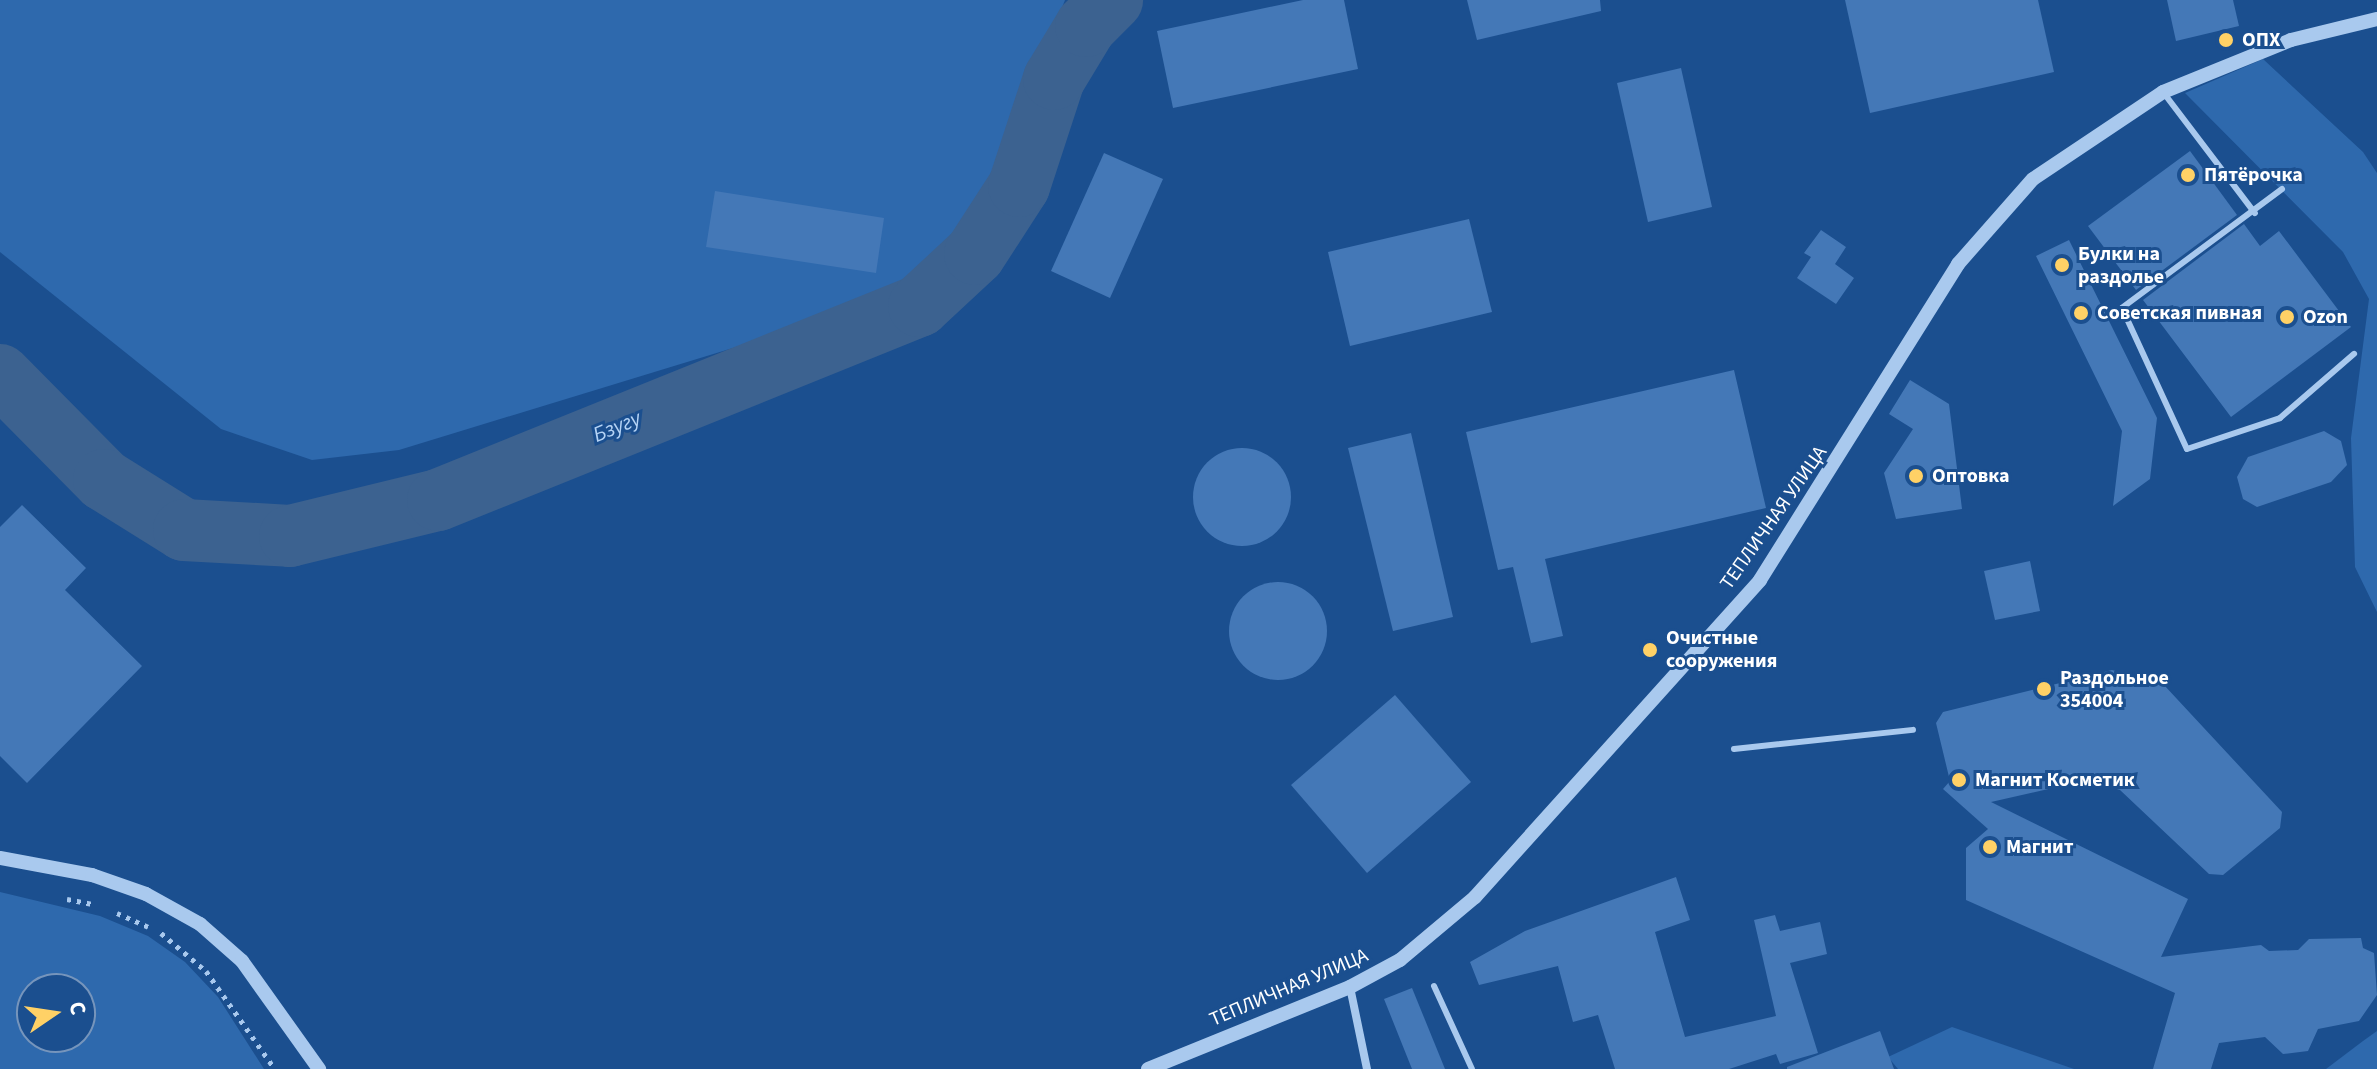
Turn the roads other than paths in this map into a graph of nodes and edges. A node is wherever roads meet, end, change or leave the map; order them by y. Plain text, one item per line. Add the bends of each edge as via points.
1 (2377, 19) edge
2 (2163, 92) junction
3 (2282, 189) dead end
4 (2255, 213) junction
5 (2354, 354) dead end
6 (1913, 730) dead end
7 (1734, 749) dead end
8 (0, 858) edge
9 (1434, 986) dead end
10 (1350, 987) junction
11 (319, 1069) edge
12 (1148, 1069) edge
13 (1367, 1069) edge
14 (1472, 1069) edge

1 - 2 street, ТЕПЛИЧНАЯ УЛИЦА via 2291,40
2 - 4 lane
2 - 10 street, ТЕПЛИЧНАЯ УЛИЦА via 2033,179 1958,264 1760,580 1475,897 1400,960
3 - 4 lane
4 - 5 lane via 2122,308 2187,449 2280,418
6 - 7 lane
8 - 11 street via 92,875 146,894 200,924 242,961
9 - 14 lane
10 - 12 street, ТЕПЛИЧНАЯ УЛИЦА
10 - 13 street

